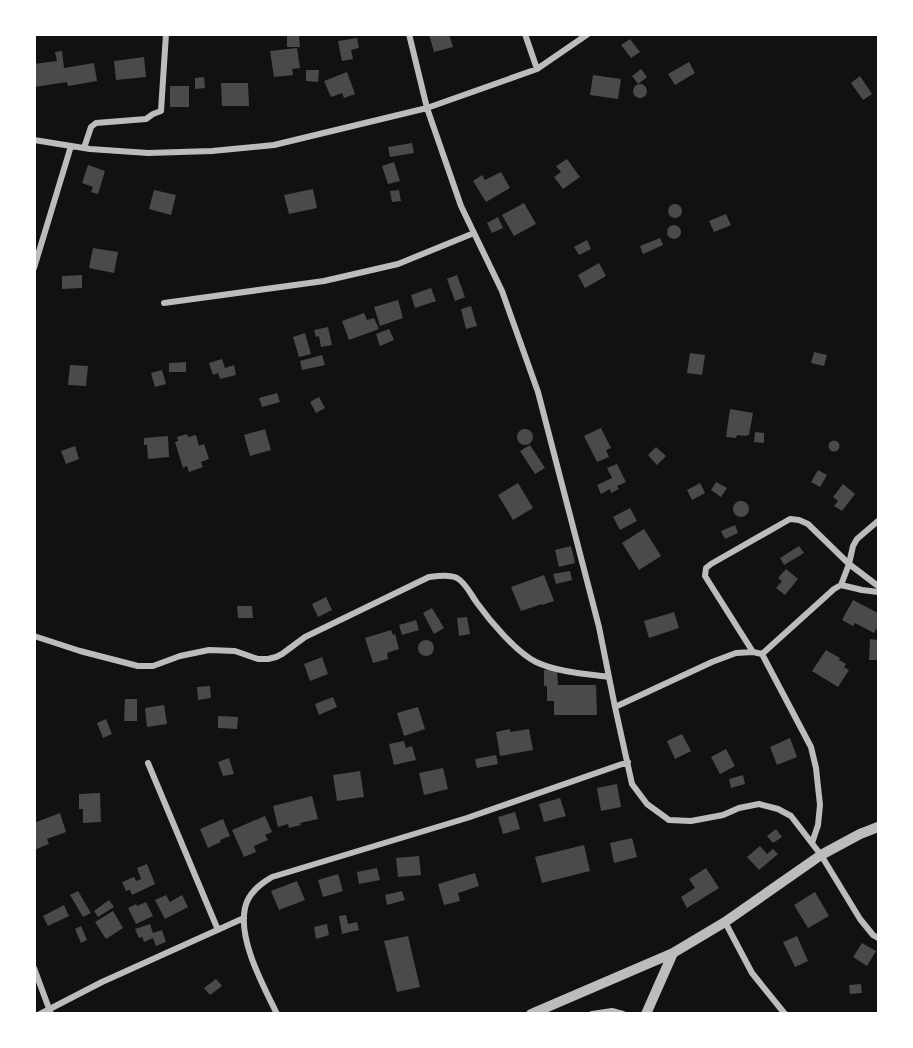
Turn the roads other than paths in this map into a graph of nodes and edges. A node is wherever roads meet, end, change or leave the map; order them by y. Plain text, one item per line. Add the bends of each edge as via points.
1 (166, 34) edge
2 (409, 34) edge
3 (525, 34) edge
4 (588, 34) edge
5 (537, 69) junction
6 (427, 108) junction
7 (34, 140) edge
8 (71, 146) junction
9 (84, 148) junction
10 (474, 233) junction
11 (34, 268) edge
12 (164, 303) dead end
13 (879, 521) edge
14 (849, 564) junction
15 (841, 585) junction
16 (879, 585) edge
17 (879, 592) edge
18 (34, 636) edge
19 (753, 652) junction
20 (762, 654) junction
21 (609, 677) junction
22 (615, 707) junction
23 (628, 762) junction
24 (148, 763) dead end
25 (879, 827) edge
26 (812, 843) junction
27 (820, 855) junction
28 (244, 918) junction
29 (725, 922) junction
30 (219, 930) junction
31 (879, 938) edge
32 (673, 953) junction
33 (34, 968) edge
34 (50, 1011) edge
35 (40, 1014) edge
36 (277, 1014) edge
37 (531, 1014) edge
38 (592, 1014) edge
39 (623, 1014) edge
40 (646, 1014) edge
41 (785, 1014) edge

1 - 9 street via 161,111 146,119 96,123
2 - 6 street
3 - 5 street
4 - 5 street
5 - 6 street
6 - 9 street via 274,145 148,153
6 - 10 street
7 - 8 street
8 - 9 street
8 - 11 street
10 - 12 street via 398,264 324,281
10 - 21 street via 502,291 538,392
13 - 14 street via 857,539
14 - 15 street
14 - 16 street
14 - 19 street via 808,524 790,519 706,568 705,576
15 - 17 street
15 - 20 street
18 - 21 street via 146,667 209,650 268,659 429,577 450,576 464,585 517,650 537,663
19 - 20 street
19 - 22 street via 736,653 712,662
20 - 26 street via 811,747 820,805
21 - 22 street
22 - 23 street
23 - 26 street via 632,784 647,804 669,820 691,821 759,804 791,816
23 - 28 street via 467,818 272,877 248,899
24 - 30 street
25 - 27 street
26 - 27 street
27 - 29 street
27 - 31 street via 860,919
28 - 30 street
28 - 36 street via 246,942
29 - 32 street
29 - 41 street via 752,973
30 - 34 street via 102,982
32 - 37 street
32 - 40 street
33 - 34 street
34 - 35 street
38 - 39 street

